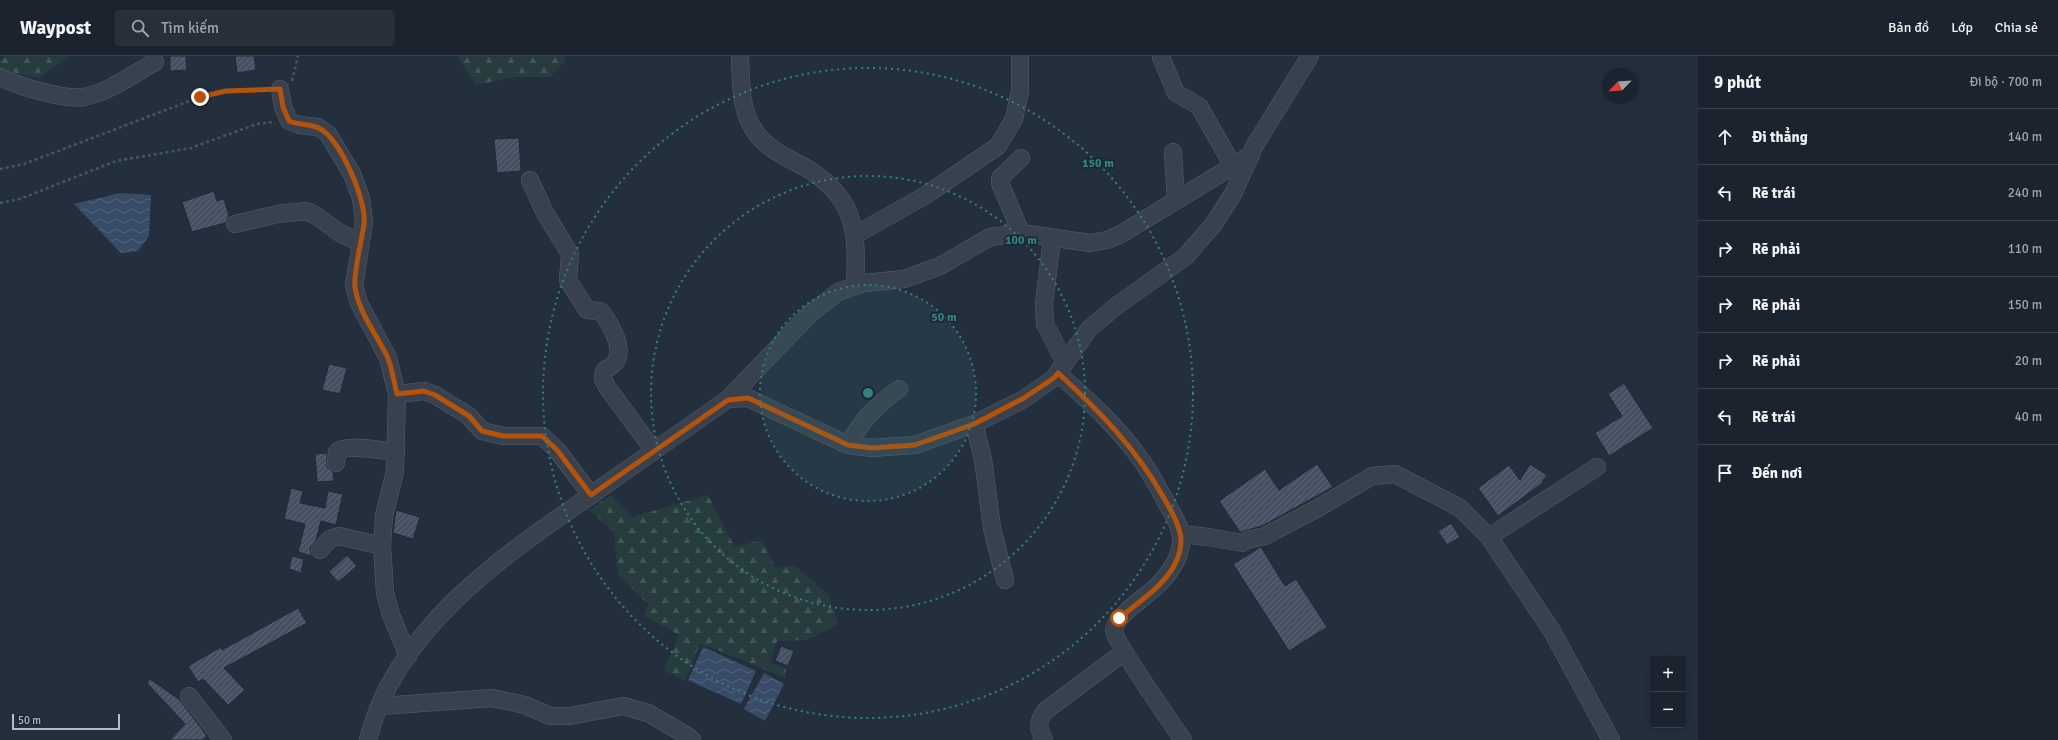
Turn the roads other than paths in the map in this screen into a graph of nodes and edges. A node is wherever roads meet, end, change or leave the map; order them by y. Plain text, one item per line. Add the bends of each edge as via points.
1 (1020, 56) edge
2 (1310, 56) edge
3 (740, 57) edge
4 (1161, 57) edge
5 (155, 62) dead end
6 (0, 77) edge
7 (280, 89) road end
8 (1173, 152) dead end
9 (1251, 155) junction
10 (1021, 158) dead end
11 (1232, 166) junction
12 (530, 180) dead end
13 (1176, 201) junction
14 (236, 224) dead end
15 (1021, 232) junction
16 (855, 235) junction
17 (1052, 238) junction
18 (361, 243) junction
19 (855, 286) junction
20 (1062, 368) junction
21 (899, 389) dead end
22 (397, 394) junction
23 (728, 400) junction
24 (974, 424) junction
25 (848, 445) junction
26 (654, 451) junction
27 (396, 452) junction
28 (336, 463) dead end
29 (1597, 467) dead end
30 (591, 495) junction
31 (1181, 534) junction
32 (1489, 537) junction
33 (382, 546) junction
34 (320, 550) dead end
35 (1005, 580) dead end
36 (1124, 652) junction
37 (408, 656) junction
38 (189, 696) dead end
39 (381, 706) junction
40 (222, 740) edge
41 (368, 740) edge
42 (692, 740) edge
43 (1044, 740) edge
44 (1183, 740) edge
45 (1610, 740) edge

1 - 16 street via 1020,91 1014,119 998,146 926,195
2 - 9 street
3 - 16 street via 744,106 753,129 770,148 816,173 838,192 853,222
4 - 11 street via 1176,93 1199,106
5 - 6 street via 110,87 82,97 32,89
7 - 18 street via 289,121 318,128 328,134 352,174 361,198 364,222
8 - 13 street
9 - 11 street
9 - 20 street via 1233,194 1209,230 1185,257 1089,329
10 - 15 street via 1000,178 1000,183
11 - 13 street
12 - 26 street via 544,211 570,254 568,276 571,287 587,310 597,310 603,314 619,349 615,363 604,371 603,379
13 - 17 street via 1107,240 1090,243
14 - 18 street via 278,214 306,211
15 - 17 street
15 - 19 street via 990,236 940,266 904,279
16 - 19 street
17 - 20 street via 1044,304 1045,324
18 - 22 street via 354,286 359,304 388,358
19 - 23 street via 838,292 810,314
20 - 24 street via 1054,378 1024,398
20 - 31 street via 1136,453 1175,517
21 - 25 street via 866,416
22 - 27 street
22 - 30 street via 424,391 435,395 469,416 482,431 503,436 542,436 557,450
23 - 25 street via 748,398
23 - 26 street
24 - 25 street via 915,445 872,448
24 - 35 street via 983,459 992,528
26 - 30 street
27 - 28 street via 342,448 337,452
27 - 33 street via 395,471 384,516
29 - 32 street
30 - 37 street via 520,544 464,592 422,636
31 - 32 street via 1242,543 1264,536 1372,476 1395,474 1460,508
31 - 36 street via 1181,544 1174,566 1149,594 1115,624 1114,632
32 - 45 street via 1552,631
33 - 34 street via 339,536 330,539
33 - 37 street via 385,593
36 - 43 street via 1045,711 1039,720 1038,728
36 - 44 street
37 - 39 street via 392,679
38 - 40 street
39 - 41 street
39 - 42 street via 492,698 525,705 550,716 570,716 623,706 648,713

